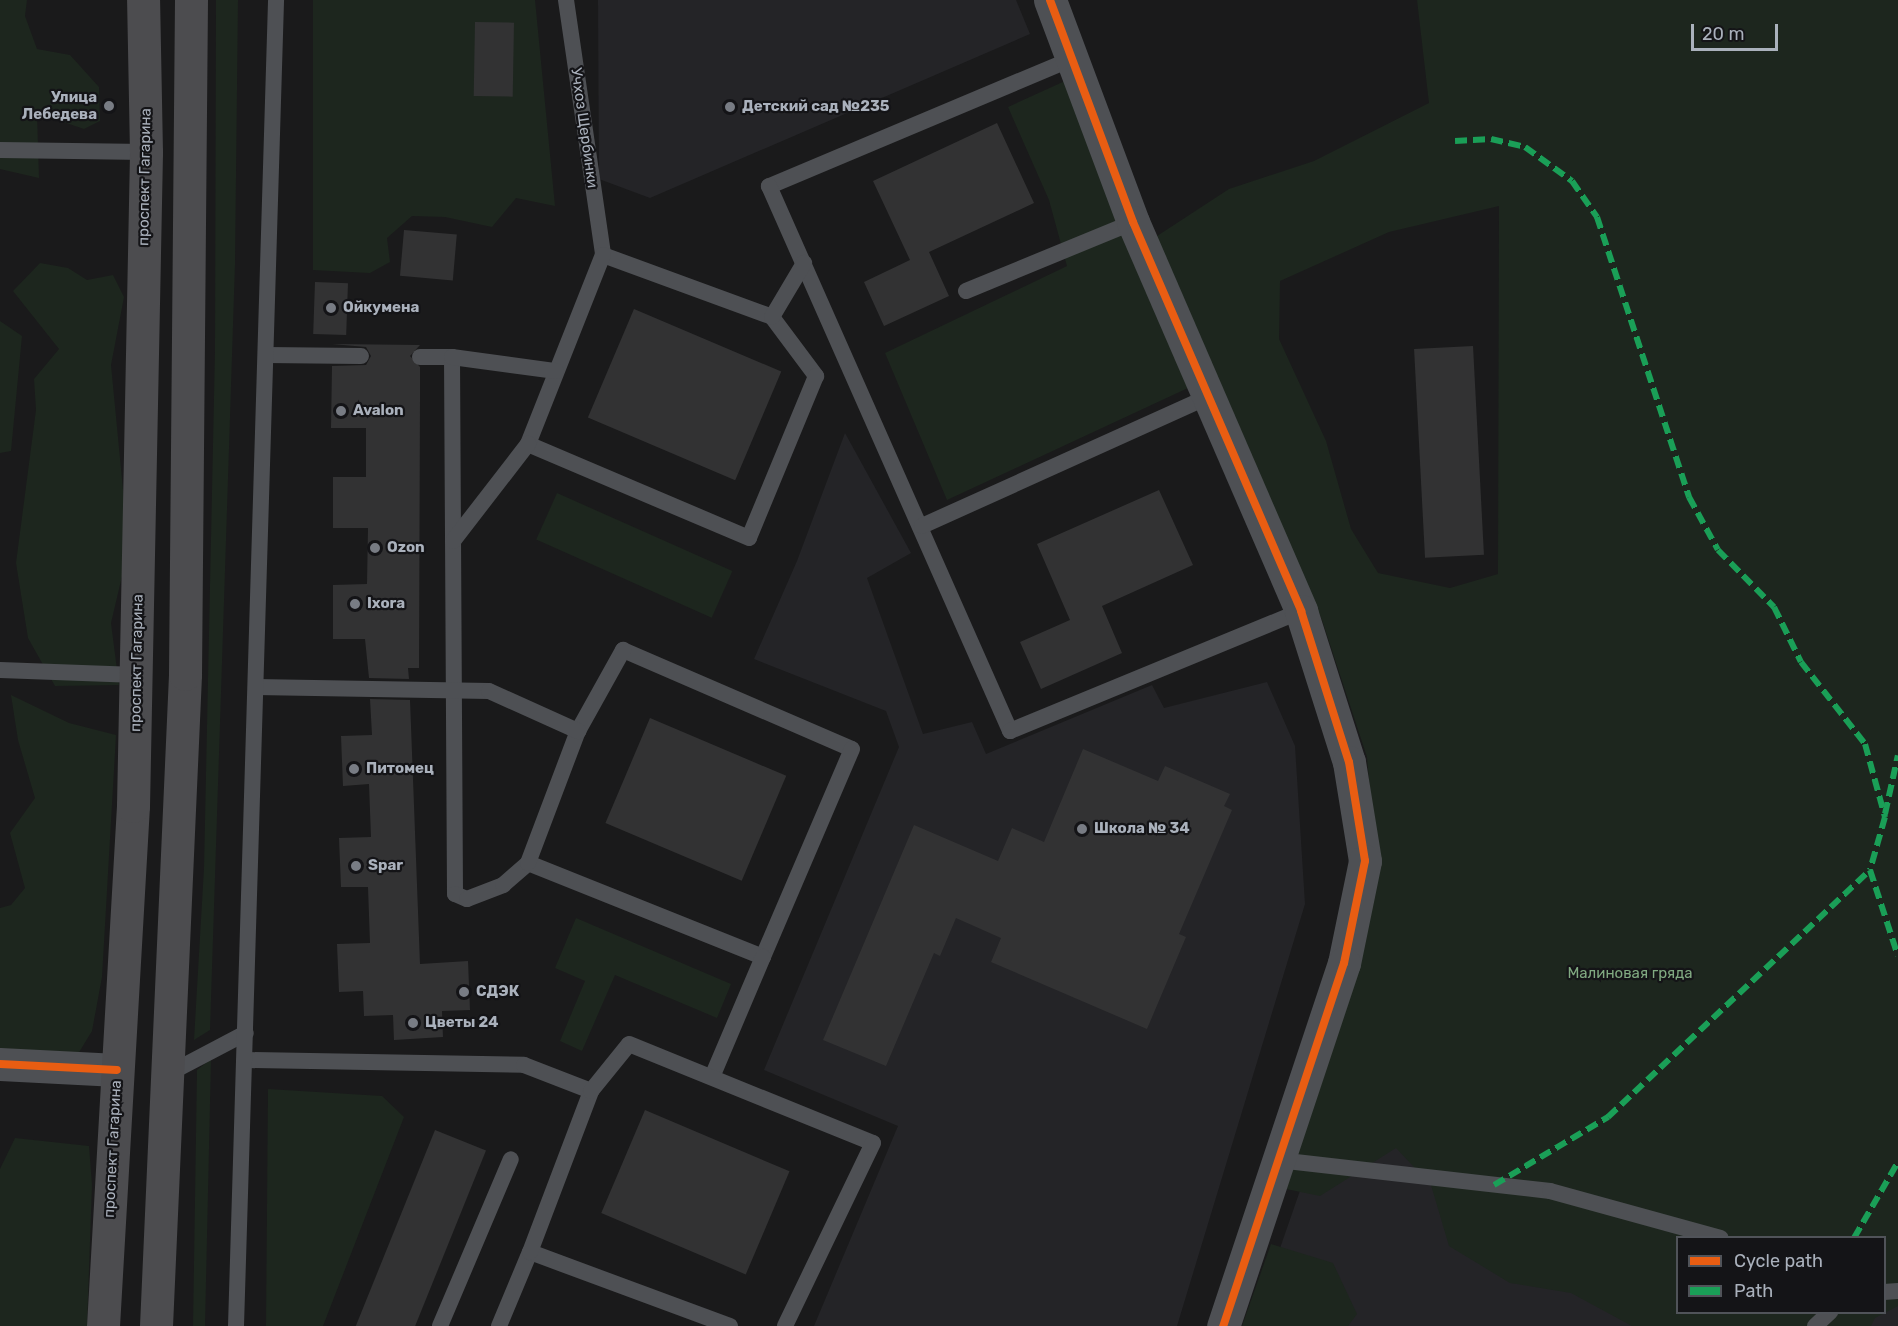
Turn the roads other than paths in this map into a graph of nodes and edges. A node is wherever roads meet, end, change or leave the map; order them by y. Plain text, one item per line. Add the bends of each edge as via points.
1 (143, 0) edge
2 (191, 0) edge
3 (276, 0) edge
4 (566, 0) edge
5 (1050, 0) edge
6 (1074, 58) junction
7 (0, 150) edge
8 (146, 152) junction
9 (1133, 222) junction
10 (603, 255) junction
11 (804, 263) junction
12 (966, 291) dead end
13 (772, 317) junction
14 (266, 355) junction
15 (361, 356) dead end
16 (420, 357) dead end
17 (452, 357) junction
18 (556, 371) junction
19 (1208, 397) junction
20 (528, 444) junction
21 (922, 526) junction
22 (453, 541) junction
23 (1301, 611) junction
24 (0, 670) edge
25 (137, 675) junction
26 (256, 687) junction
27 (453, 691) junction
28 (578, 731) junction
29 (528, 863) junction
30 (763, 957) junction
31 (246, 1033) junction
32 (246, 1060) junction
33 (0, 1064) edge
34 (117, 1070) junction
35 (166, 1075) junction
36 (712, 1077) junction
37 (591, 1091) junction
38 (511, 1160) dead end
39 (1278, 1160) junction
40 (1714, 1236) edge
41 (530, 1252) junction
42 (103, 1326) edge
43 (156, 1326) edge
44 (236, 1326) edge
45 (440, 1326) edge
46 (499, 1326) edge
47 (730, 1326) edge
48 (785, 1326) edge
49 (1223, 1326) edge

1 - 8 main road, проспект Гагарина
2 - 35 main road via 185,674
3 - 14 lane
4 - 10 lane, Учхоз Щербинки
5 - 6 street
6 - 9 street
6 - 11 lane via 769,186
7 - 8 lane
8 - 25 main road, проспект Гагарина
9 - 12 lane
9 - 19 street
10 - 13 lane
10 - 18 lane
11 - 13 lane
11 - 21 lane
13 - 20 lane via 816,376 749,538
14 - 15 lane
14 - 26 lane
16 - 17 lane
17 - 18 lane
17 - 22 lane
18 - 20 lane
19 - 21 lane
19 - 23 street
20 - 22 lane
21 - 23 lane via 1010,731
22 - 27 lane
23 - 39 street via 1349,762 1365,861 1344,963
24 - 25 lane
25 - 34 main road, проспект Гагарина
26 - 27 lane
26 - 31 lane
27 - 28 lane via 489,692
27 - 29 lane via 454,894 467,899 503,885
28 - 29 lane
28 - 30 lane via 623,650 852,749
29 - 30 lane
30 - 36 lane
31 - 32 lane
31 - 35 lane
32 - 37 lane via 524,1065
32 - 44 lane
33 - 34 street
34 - 42 main road, проспект Гагарина
35 - 43 main road
36 - 37 lane via 628,1044
36 - 48 lane via 873,1143
37 - 41 lane
38 - 45 lane
39 - 40 lane via 1550,1191
39 - 49 street
41 - 46 lane
41 - 47 lane

